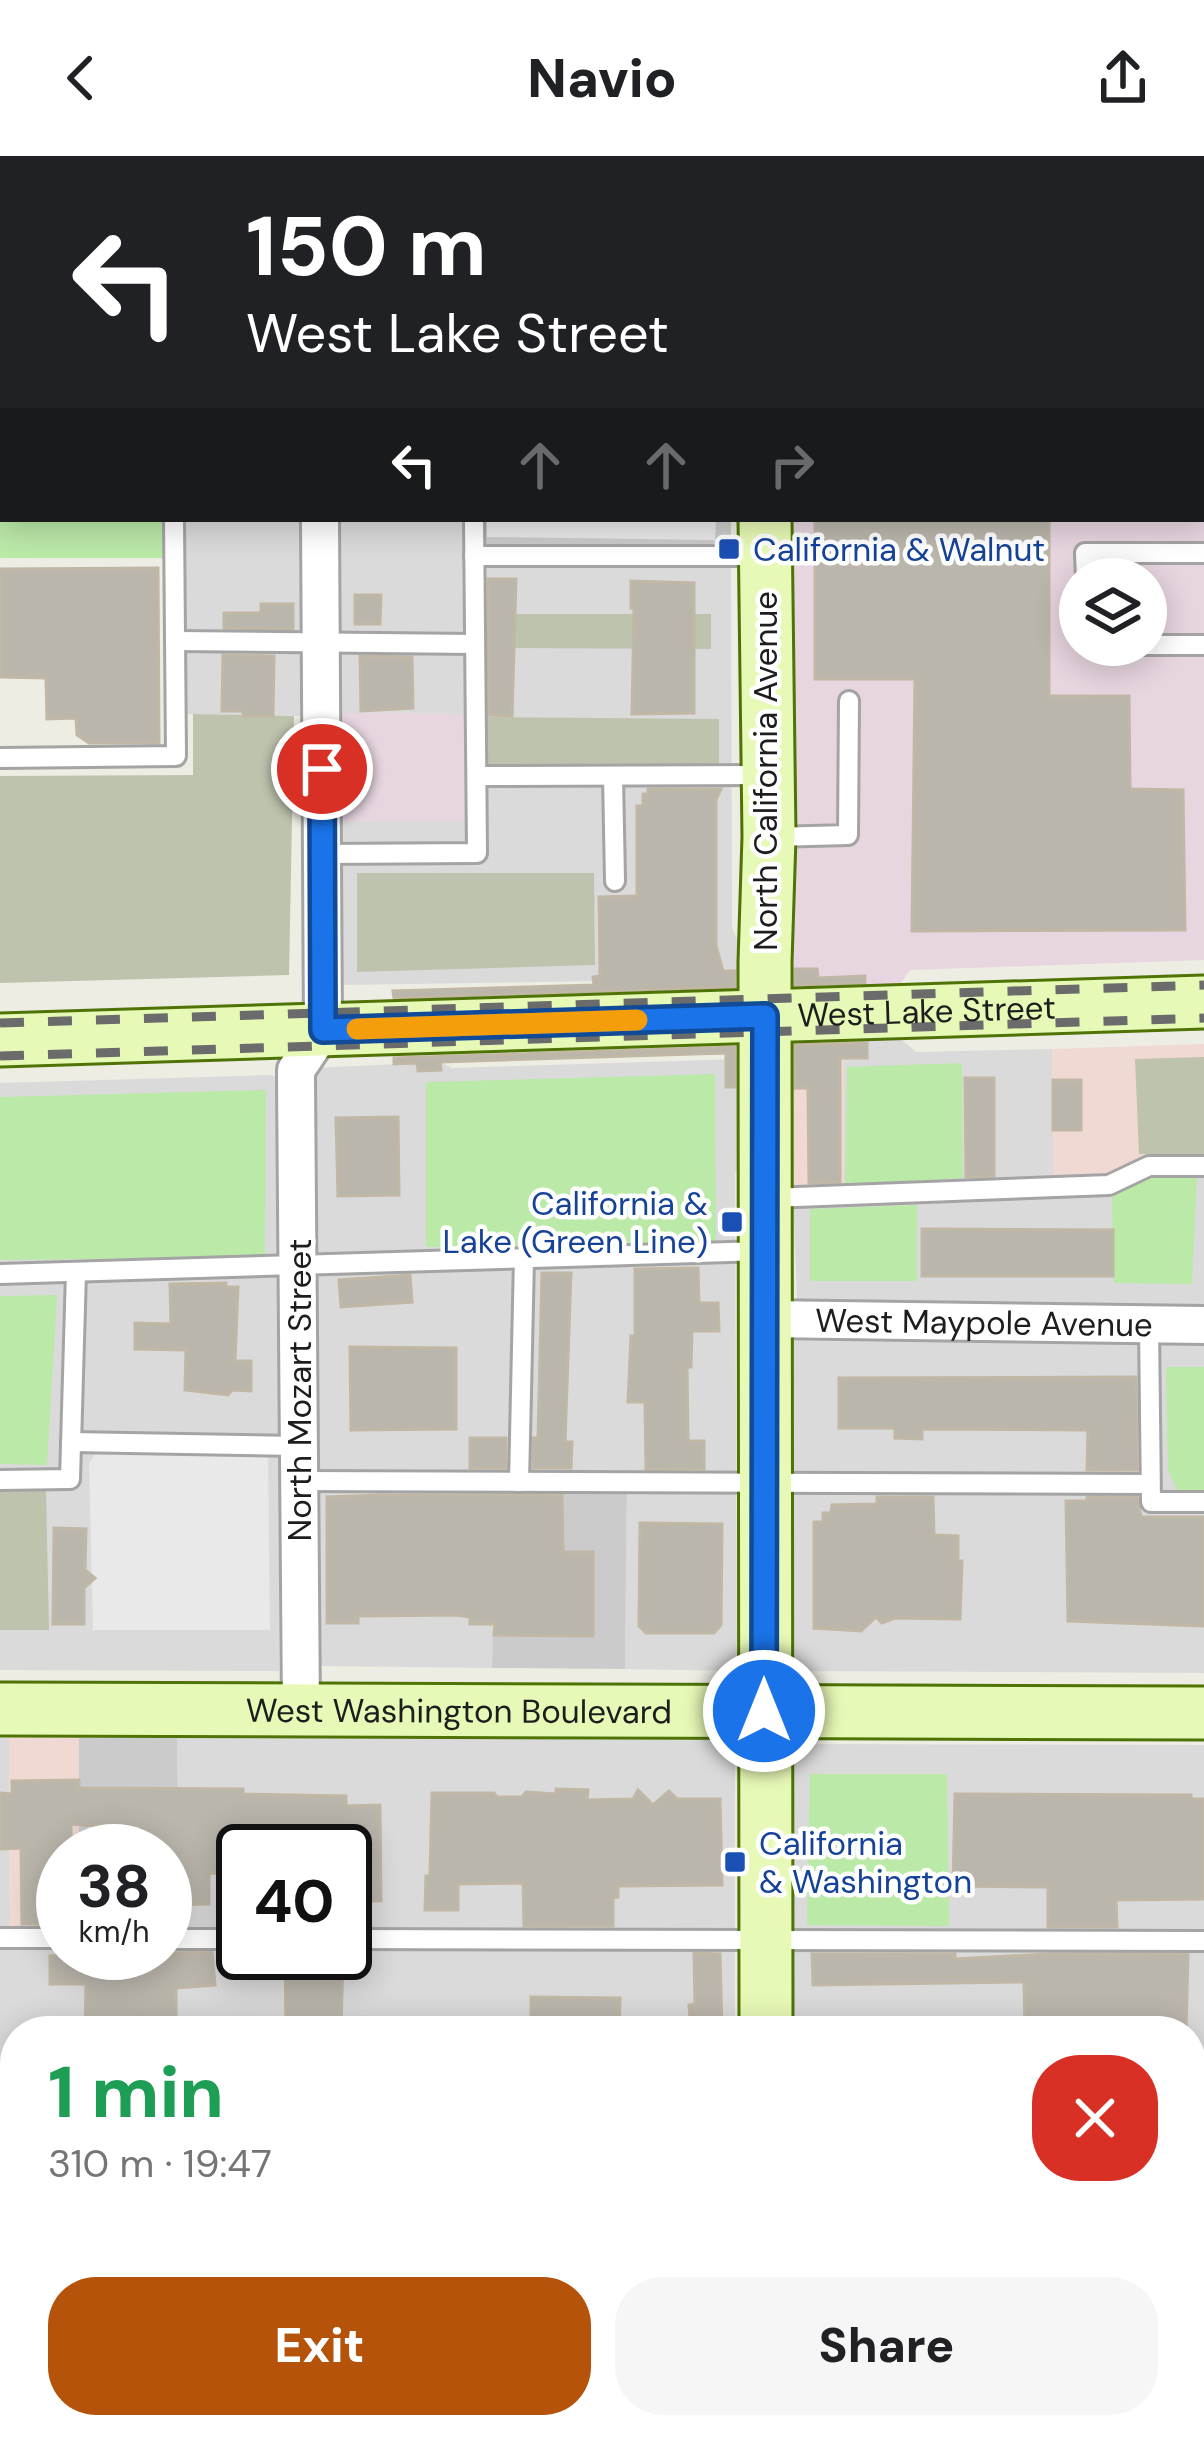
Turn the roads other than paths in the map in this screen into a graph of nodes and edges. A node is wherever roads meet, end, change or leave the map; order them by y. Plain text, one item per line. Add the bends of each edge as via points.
1 (174, 522) edge
2 (320, 522) edge
3 (474, 522) edge
4 (765, 537) edge
5 (1204, 553) edge
6 (474, 556) junction
7 (1085, 558) edge
8 (175, 641) junction
9 (321, 642) junction
10 (475, 644) junction
11 (1167, 645) edge
12 (1204, 645) edge
13 (849, 700) dead end
14 (0, 758) edge
15 (768, 775) junction
16 (477, 776) junction
17 (613, 776) junction
18 (769, 837) junction
19 (323, 854) junction
20 (615, 881) dead end
21 (1204, 1002) edge
22 (773, 1027) junction
23 (0, 1040) edge
24 (297, 1044) junction
25 (1204, 1166) edge
26 (765, 1198) junction
27 (765, 1251) junction
28 (524, 1258) junction
29 (299, 1265) junction
30 (76, 1272) junction
31 (0, 1274) edge
32 (765, 1319) junction
33 (1149, 1324) junction
34 (1204, 1325) edge
35 (71, 1442) junction
36 (300, 1464) junction
37 (0, 1480) edge
38 (519, 1482) junction
39 (766, 1484) junction
40 (1150, 1484) junction
41 (1204, 1502) edge
42 (0, 1708) edge
43 (301, 1709) junction
44 (764, 1711) junction
45 (1204, 1713) edge
46 (0, 1938) edge
47 (36, 1938) edge
48 (372, 1939) edge
49 (766, 1940) junction
50 (1204, 1941) edge
51 (766, 2016) edge

1 - 8 lane
2 - 9 street, North Mozart Street
3 - 6 lane
4 - 6 lane
4 - 15 street, North California Avenue
5 - 7 lane
6 - 10 lane
8 - 9 lane
8 - 14 lane via 176,756
9 - 10 lane
9 - 19 street, North Mozart Street
10 - 16 lane
11 - 12 lane
13 - 18 lane via 848,836
15 - 17 lane
15 - 18 street, North California Avenue
16 - 17 lane
16 - 19 lane via 477,853
17 - 20 lane
18 - 22 street, North California Avenue
19 - 24 street, North Mozart Street
21 - 22 street, West Lake Street via 858,1012
22 - 24 street, West Lake Street via 585,1050 548,1023
22 - 26 street, North California Avenue
23 - 24 street
24 - 29 street, North Mozart Street
25 - 26 lane via 1149,1166 1090,1187
26 - 27 street, North California Avenue
27 - 28 lane
27 - 32 street, North California Avenue
28 - 29 lane
28 - 38 lane
29 - 30 lane
29 - 36 street, North Mozart Street
30 - 31 lane
30 - 35 lane
32 - 33 street, West Maypole Avenue
32 - 39 street, North California Avenue
33 - 34 street, West Maypole Avenue
33 - 40 lane
35 - 36 lane
35 - 37 lane via 70,1479
36 - 38 lane
36 - 43 street, North Mozart Street
38 - 39 lane
39 - 40 lane
39 - 44 street, North California Avenue
40 - 41 lane via 1150,1502
42 - 43 street, West Washington Boulevard
43 - 44 street, West Washington Boulevard
44 - 45 street, West Washington Boulevard
44 - 49 street, North California Avenue
46 - 47 lane
48 - 49 lane
49 - 50 lane
49 - 51 street, North California Avenue

